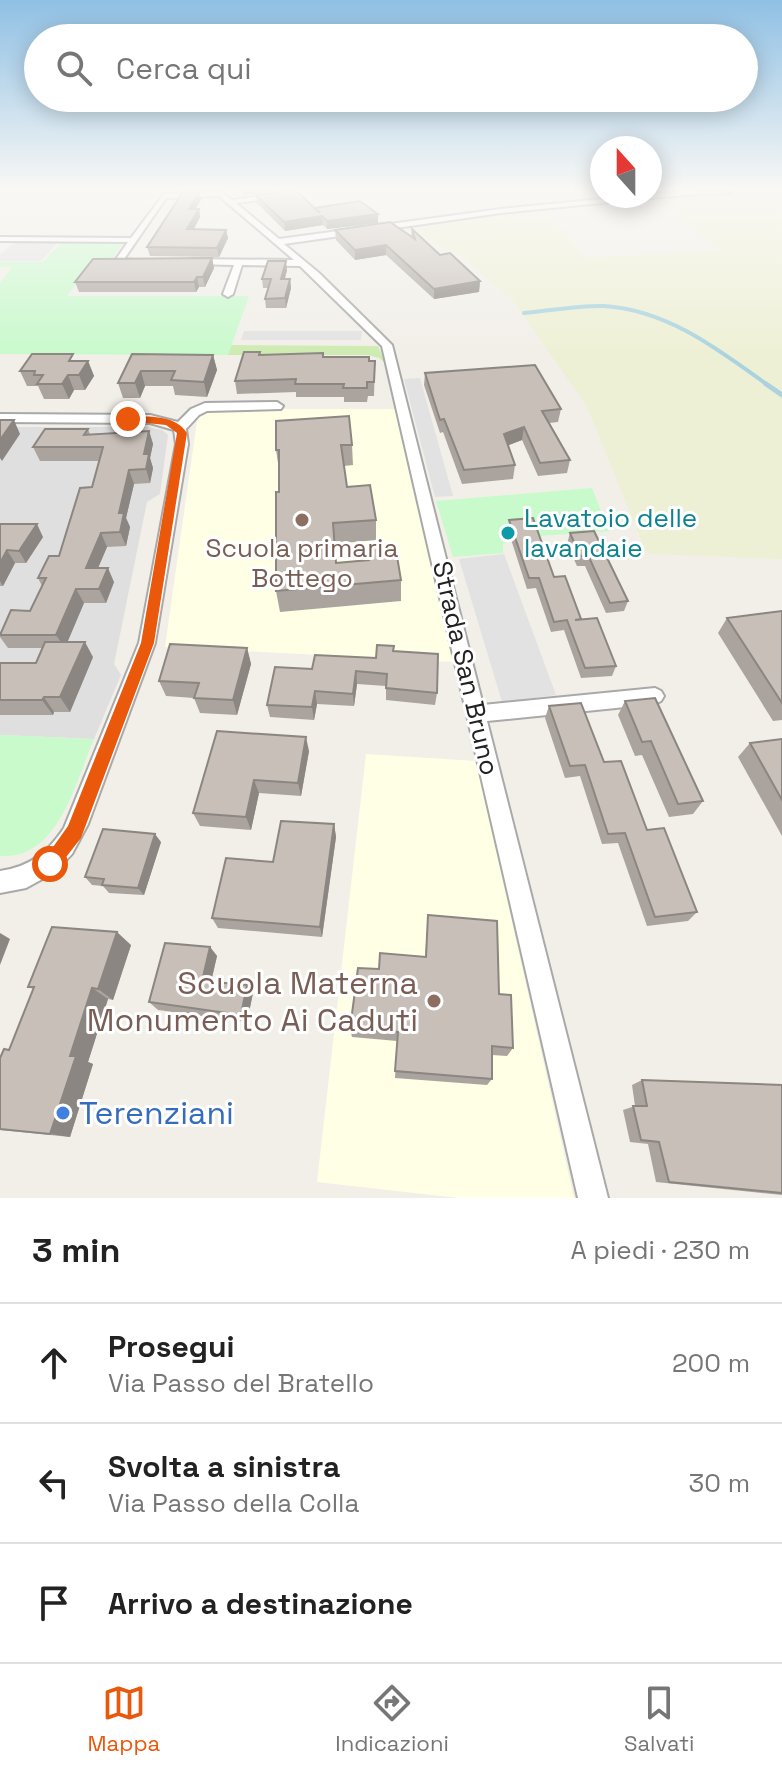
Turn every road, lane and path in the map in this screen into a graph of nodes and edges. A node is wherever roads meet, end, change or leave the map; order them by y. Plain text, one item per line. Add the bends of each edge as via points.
1 (130, 245) edge
2 (281, 245) edge
3 (148, 262) edge
4 (179, 262) edge
5 (239, 262) junction
6 (302, 263) junction
7 (228, 294) dead end
8 (277, 406) dead end
9 (0, 418) edge
10 (180, 428) junction
11 (655, 696) edge
12 (477, 714) junction
13 (0, 882) edge
14 (593, 1198) edge

1 - 3 street via 118,262
2 - 6 street, Strada San Bruno
4 - 5 street
5 - 6 street
5 - 7 street
6 - 12 street, Strada San Bruno via 387,345
8 - 10 street via 205,407
9 - 10 street via 150,419
10 - 13 street via 182,444 143,660 78,824 50,864
11 - 12 street
12 - 14 street, Strada San Bruno

